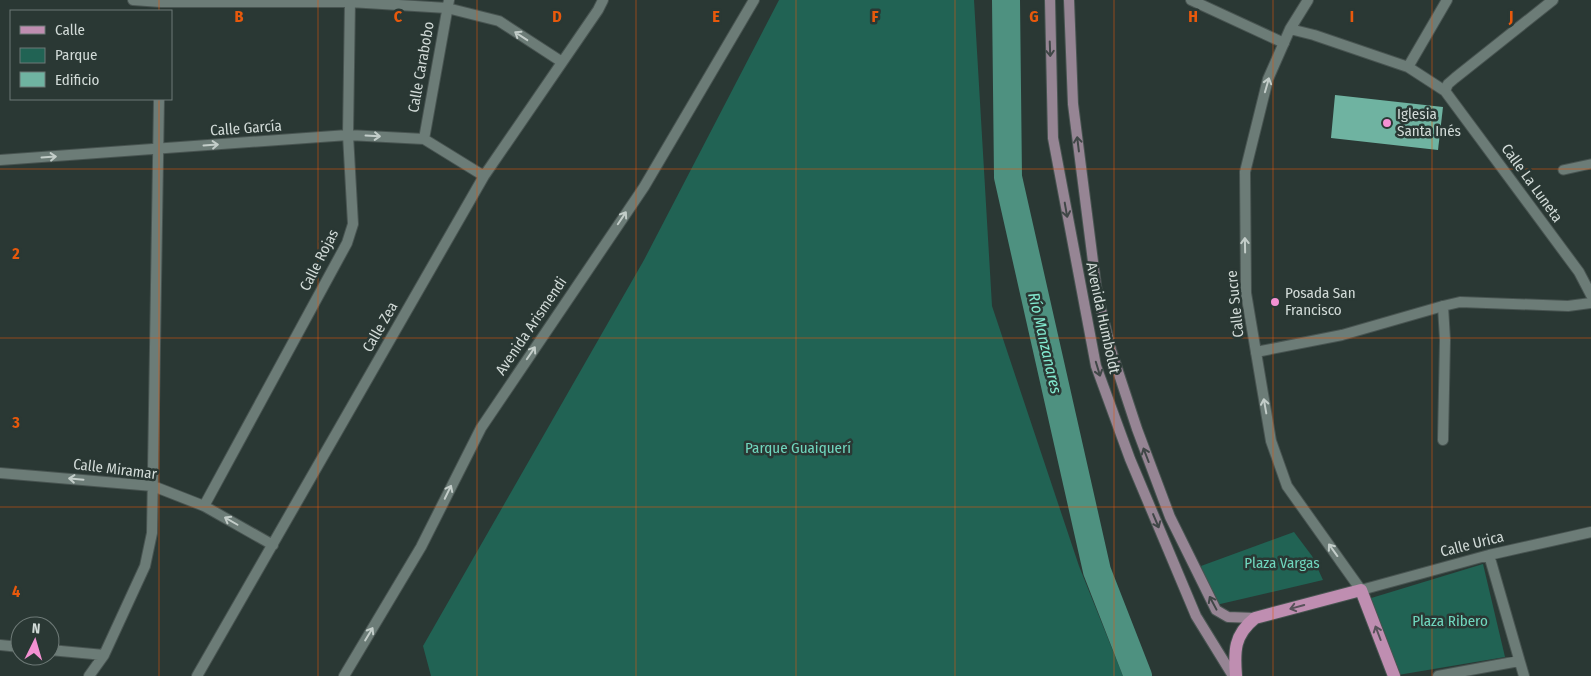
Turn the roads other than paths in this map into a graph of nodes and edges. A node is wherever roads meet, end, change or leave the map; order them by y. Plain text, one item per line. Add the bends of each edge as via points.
1 (133, 0) edge
2 (603, 0) edge
3 (754, 0) edge
4 (1050, 0) edge
5 (1069, 0) edge
6 (1191, 0) edge
7 (1308, 0) edge
8 (1447, 0) edge
9 (1554, 0) edge
10 (350, 1) edge
11 (161, 4) edge
12 (448, 4) edge
13 (1290, 29) junction
14 (1284, 43) junction
15 (562, 62) junction
16 (1408, 67) junction
17 (1445, 91) junction
18 (159, 100) edge
19 (348, 135) junction
20 (424, 139) junction
21 (158, 150) junction
22 (0, 160) edge
23 (1591, 164) edge
24 (1563, 170) dead end
25 (484, 176) junction
26 (1591, 295) edge
27 (1591, 303) edge
28 (1443, 306) junction
29 (1256, 352) junction
30 (1442, 440) dead end
31 (0, 473) edge
32 (153, 486) junction
33 (204, 506) junction
34 (1591, 532) edge
35 (273, 545) junction
36 (1489, 555) junction
37 (1361, 590) junction
38 (1255, 618) junction
39 (60, 651) edge
40 (104, 655) junction
41 (1520, 661) junction
42 (90, 676) edge
43 (197, 676) edge
44 (344, 676) edge
45 (1234, 676) edge
46 (1394, 676) edge
47 (1438, 676) edge
48 (1524, 676) edge

1 - 11 street
2 - 15 street, Calle Zea
44 -> 3 street, Avenida Arismendi via 421,547 481,428 644,186
4 -> 45 main road, Avenida Humboldt via 1053,138 1096,366 1130,459 1196,616
38 -> 5 main road, Avenida Humboldt via 1228,617 1216,610 1170,517 1111,350 1097,294 1073,104
6 - 14 street
7 - 13 street, Calle Sucre
8 - 16 street
9 - 17 street via 1455,78
10 - 11 street
10 - 12 street
10 - 19 street, Calle Rojas
15 -> 12 street via 499,21
12 - 20 street, Calle Carabobo
13 - 14 street, Calle Sucre
13 - 16 street
29 -> 14 street, Calle Sucre via 1246,294 1244,172 1268,80
15 - 25 street, Calle Zea
16 - 17 street
17 - 26 street, Calle La Luneta via 1579,272
18 - 21 street
19 -> 20 street, Calle García
21 -> 19 street, Calle García
19 - 33 street, Calle Rojas via 353,224 347,243
20 - 25 street, Calle García
22 -> 21 street, Calle García
21 - 32 street
23 - 24 lane
25 - 35 street, Calle Zea
27 - 28 street via 1568,306 1460,302
28 - 29 street via 1342,335
28 - 30 street
37 -> 29 street, Calle Sucre via 1286,486 1271,441
32 -> 31 street, Calle Miramar
32 - 33 street, Calle Miramar
32 - 40 street via 152,533 145,566
35 -> 33 street, Calle Miramar
34 - 36 street, Calle Urica
35 - 43 street, Calle Zea
36 - 37 street, Calle Urica
36 - 41 street
37 -> 38 main road
46 -> 37 main road
38 - 45 main road via 1236,642
39 - 40 street
40 - 42 street
41 - 47 street
41 - 48 street

